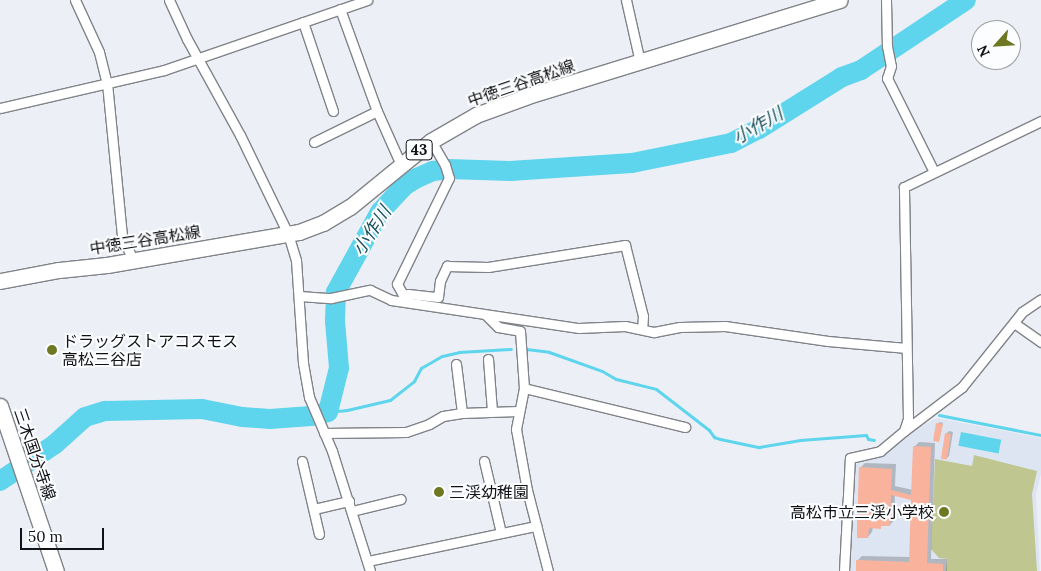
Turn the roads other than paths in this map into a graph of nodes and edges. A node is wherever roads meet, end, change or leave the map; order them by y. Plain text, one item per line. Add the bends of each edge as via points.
1 (75, 0) edge
2 (169, 0) edge
3 (367, 0) edge
4 (626, 0) edge
5 (840, 0) edge
6 (886, 0) edge
7 (340, 9) junction
8 (303, 22) junction
9 (198, 60) junction
10 (640, 62) junction
11 (107, 83) junction
12 (0, 108) edge
13 (333, 111) dead end
14 (377, 111) junction
15 (1041, 121) edge
16 (431, 141) junction
17 (314, 142) dead end
18 (401, 165) junction
19 (934, 172) junction
20 (288, 234) junction
21 (133, 260) junction
22 (0, 281) edge
23 (299, 296) junction
24 (1041, 300) edge
25 (408, 302) junction
26 (485, 314) junction
27 (1014, 323) junction
28 (642, 329) junction
29 (1041, 342) edge
30 (906, 348) junction
31 (488, 359) dead end
32 (456, 364) dead end
33 (524, 388) junction
34 (0, 406) edge
35 (492, 411) junction
36 (518, 411) junction
37 (462, 413) junction
38 (685, 427) dead end
39 (904, 431) junction
40 (324, 433) junction
41 (302, 461) dead end
42 (484, 461) dead end
43 (401, 499) dead end
44 (349, 501) junction
45 (314, 509) junction
46 (352, 511) junction
47 (536, 526) junction
48 (501, 533) junction
49 (319, 534) dead end
50 (368, 561) junction
51 (56, 571) edge
52 (370, 571) edge
53 (548, 571) edge
54 (844, 571) edge

1 - 11 street via 99,52
2 - 9 street
3 - 7 street
4 - 10 street
5 - 10 main road, 中徳三谷高松線 / 43
6 - 19 street via 891,72 887,78
7 - 8 street
7 - 14 street
8 - 9 street
8 - 13 street
9 - 11 street
9 - 20 street via 240,135
10 - 16 main road, 中徳三谷高松線 / 43 via 498,106
11 - 12 street
11 - 21 street via 122,237
14 - 17 street
14 - 18 street
15 - 19 street
16 - 18 main road, 中徳三谷高松線 / 43
16 - 25 street via 449,178 397,284
18 - 20 main road, 中徳三谷高松線 / 43 via 336,216
19 - 30 street via 904,187
20 - 21 main road, 中徳三谷高松線 / 43
20 - 23 street via 296,260
21 - 22 main road, 中徳三谷高松線 / 43
23 - 25 street via 332,298 370,290 391,300
23 - 40 street via 303,364 313,410
24 - 27 street via 1022,312
25 - 26 street
25 - 28 street via 408,294 438,297 440,281 447,266 488,267 625,245 643,316
26 - 28 street via 579,328 624,326
26 - 33 street via 498,327 520,331
27 - 29 street
27 - 39 street via 962,387
28 - 30 street via 654,332 680,327 747,328 828,341
30 - 39 street via 908,419
31 - 35 street
32 - 37 street
33 - 36 street
33 - 38 street
34 - 51 main road, 三木国分寺線
35 - 36 street
35 - 37 street
36 - 47 street via 516,429
37 - 40 street via 443,416 406,432
39 - 54 street via 880,451 850,458
40 - 44 street
41 - 45 street
42 - 48 street
43 - 46 street
44 - 45 street
44 - 46 street
45 - 49 street
46 - 50 street
47 - 48 street
47 - 53 street
48 - 50 street
50 - 52 street

